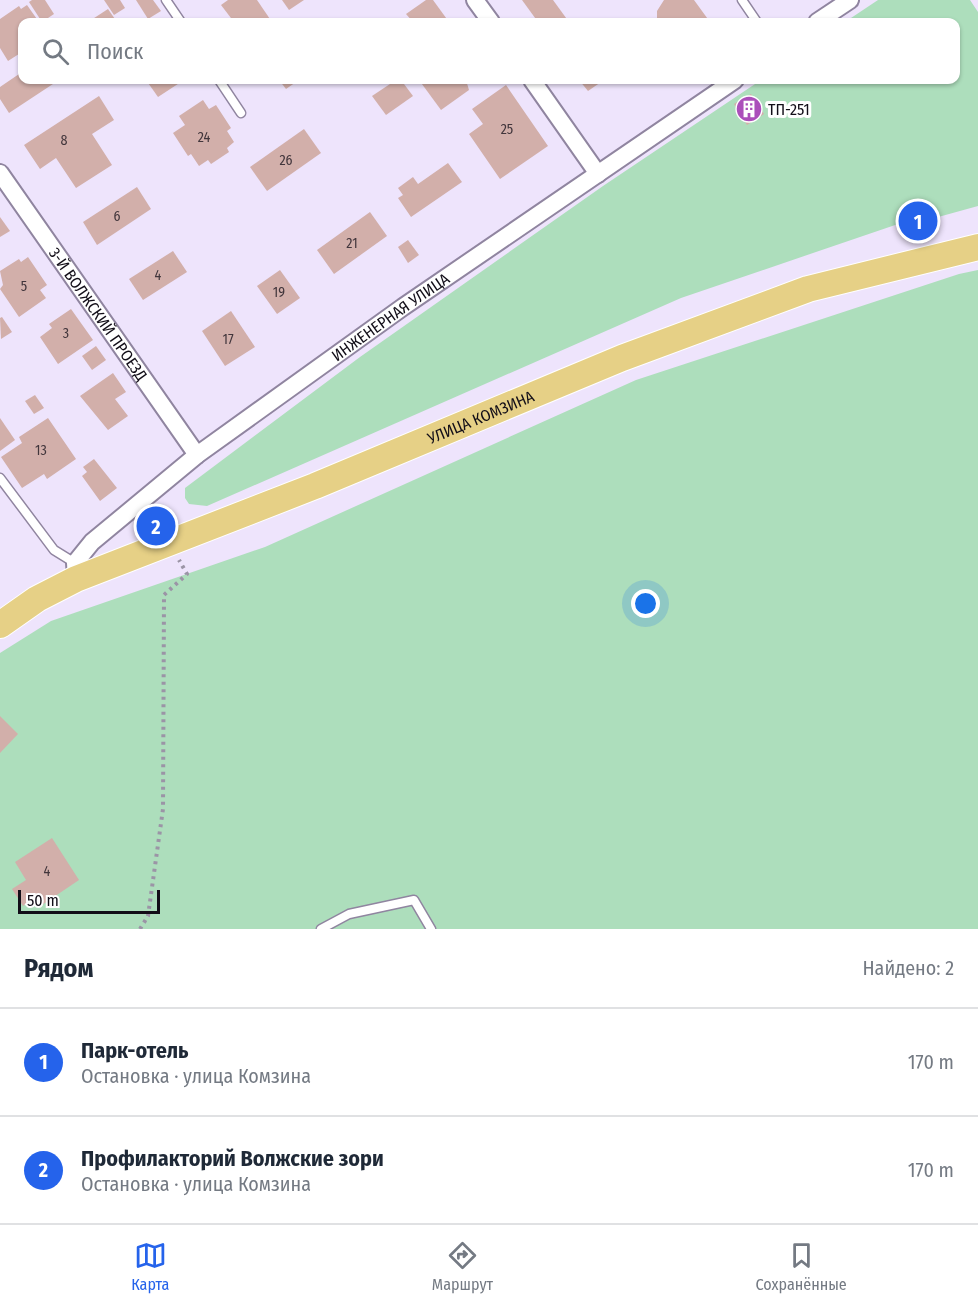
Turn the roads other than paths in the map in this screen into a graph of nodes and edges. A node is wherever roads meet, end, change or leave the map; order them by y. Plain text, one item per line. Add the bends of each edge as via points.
1 (166, 0) edge
2 (476, 0) edge
3 (742, 0) edge
4 (850, 0) edge
5 (178, 18) edge
6 (488, 18) edge
7 (754, 18) edge
8 (823, 18) edge
9 (222, 84) edge
10 (534, 84) edge
11 (729, 84) edge
12 (241, 113) dead end
13 (0, 173) edge
14 (598, 174) junction
15 (978, 247) edge
16 (197, 455) junction
17 (0, 478) edge
18 (76, 571) junction
19 (0, 625) edge
20 (321, 929) edge
21 (431, 929) edge

1 - 5 lane
2 - 6 street
3 - 7 lane
4 - 8 street
9 - 12 lane
10 - 14 street
11 - 14 street, ИНЖЕНЕРНАЯ УЛИЦА
13 - 16 street, 3-Й ВОЛЖСКИЙ ПРОЕЗД
14 - 16 street, ИНЖЕНЕРНАЯ УЛИЦА
15 - 18 main road, УЛИЦА КОМЗИНА via 808,290 622,358 171,543
16 - 18 street, ИНЖЕНЕРНАЯ УЛИЦА via 92,542
17 - 18 lane via 54,550
18 - 19 main road, УЛИЦА КОМЗИНА
20 - 21 lane via 349,915 414,900

